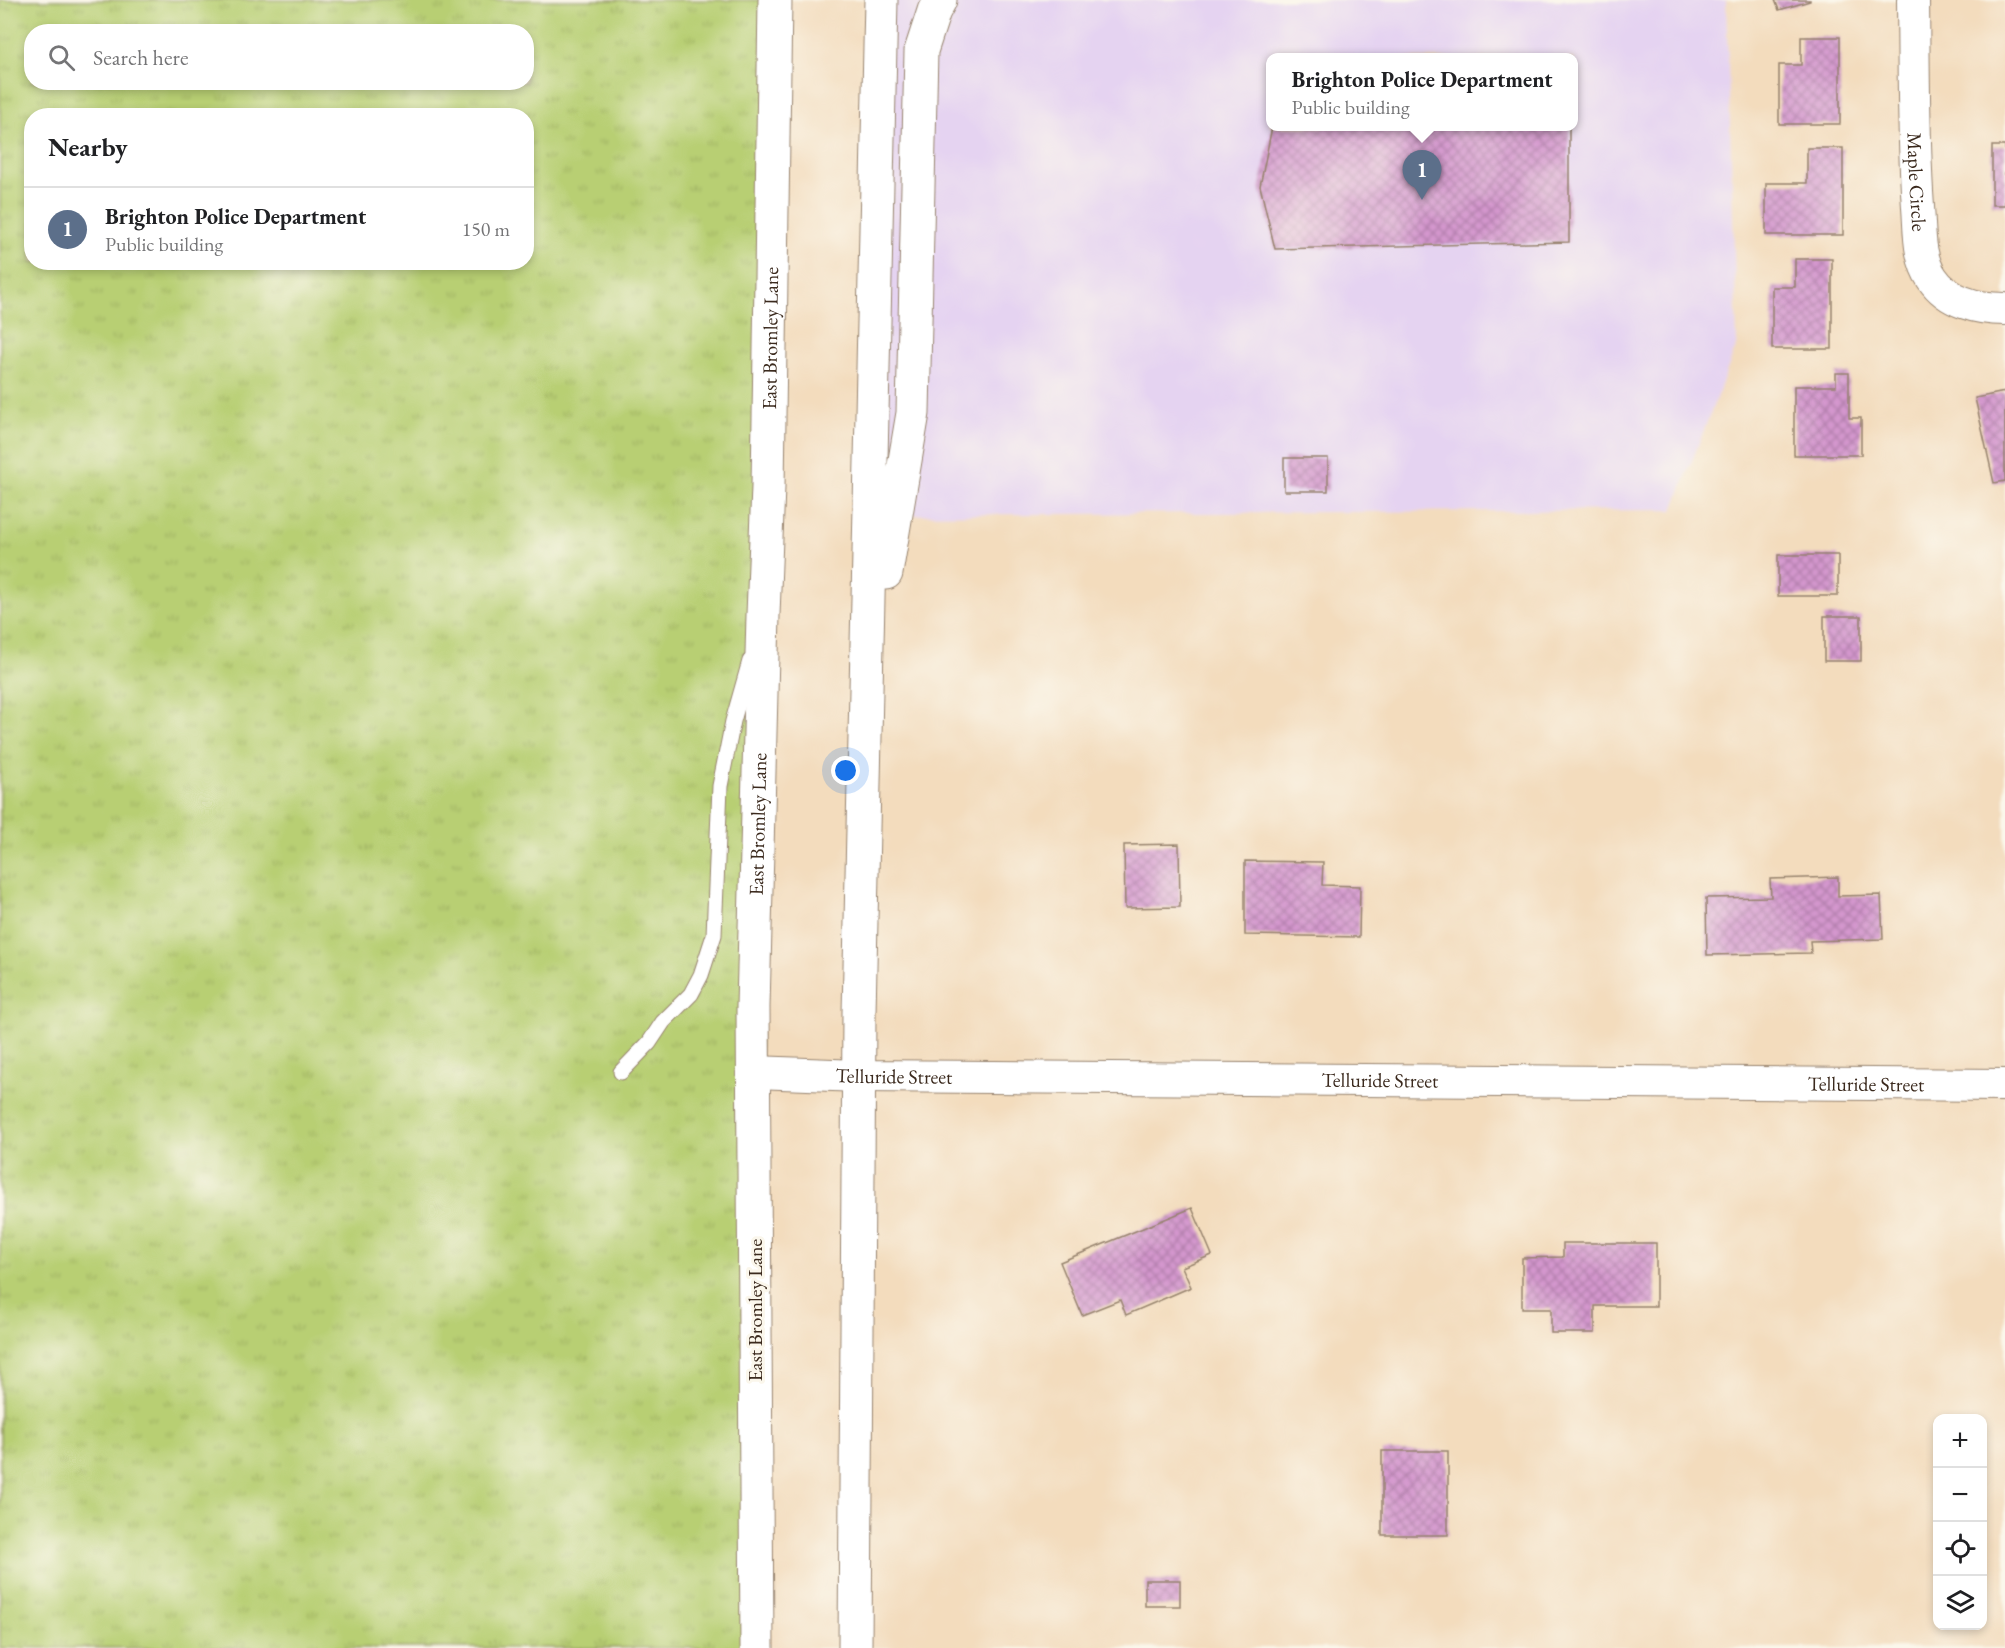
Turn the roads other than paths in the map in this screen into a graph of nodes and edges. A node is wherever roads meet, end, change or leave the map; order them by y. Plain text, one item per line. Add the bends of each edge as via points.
1 (775, 0) edge
2 (882, 0) edge
3 (940, 0) edge
4 (1913, 0) edge
5 (2005, 309) edge
6 (763, 615) junction
7 (867, 678) junction
8 (621, 1071) dead end
9 (753, 1072) junction
10 (859, 1076) junction
11 (2005, 1085) edge
12 (757, 1648) edge
13 (855, 1648) edge

1 - 6 main road, East Bromley Lane
2 - 7 main road
3 - 7 main road via 921,51 913,413
4 - 5 street, Maple Circle via 1921,252 1933,280 1946,294 1969,305
6 - 8 lane via 733,721 720,786 714,935 701,975 690,994
6 - 9 main road, East Bromley Lane
7 - 10 main road
9 - 10 street, Telluride Street
9 - 12 main road, East Bromley Lane
10 - 11 street, Telluride Street
10 - 13 main road

